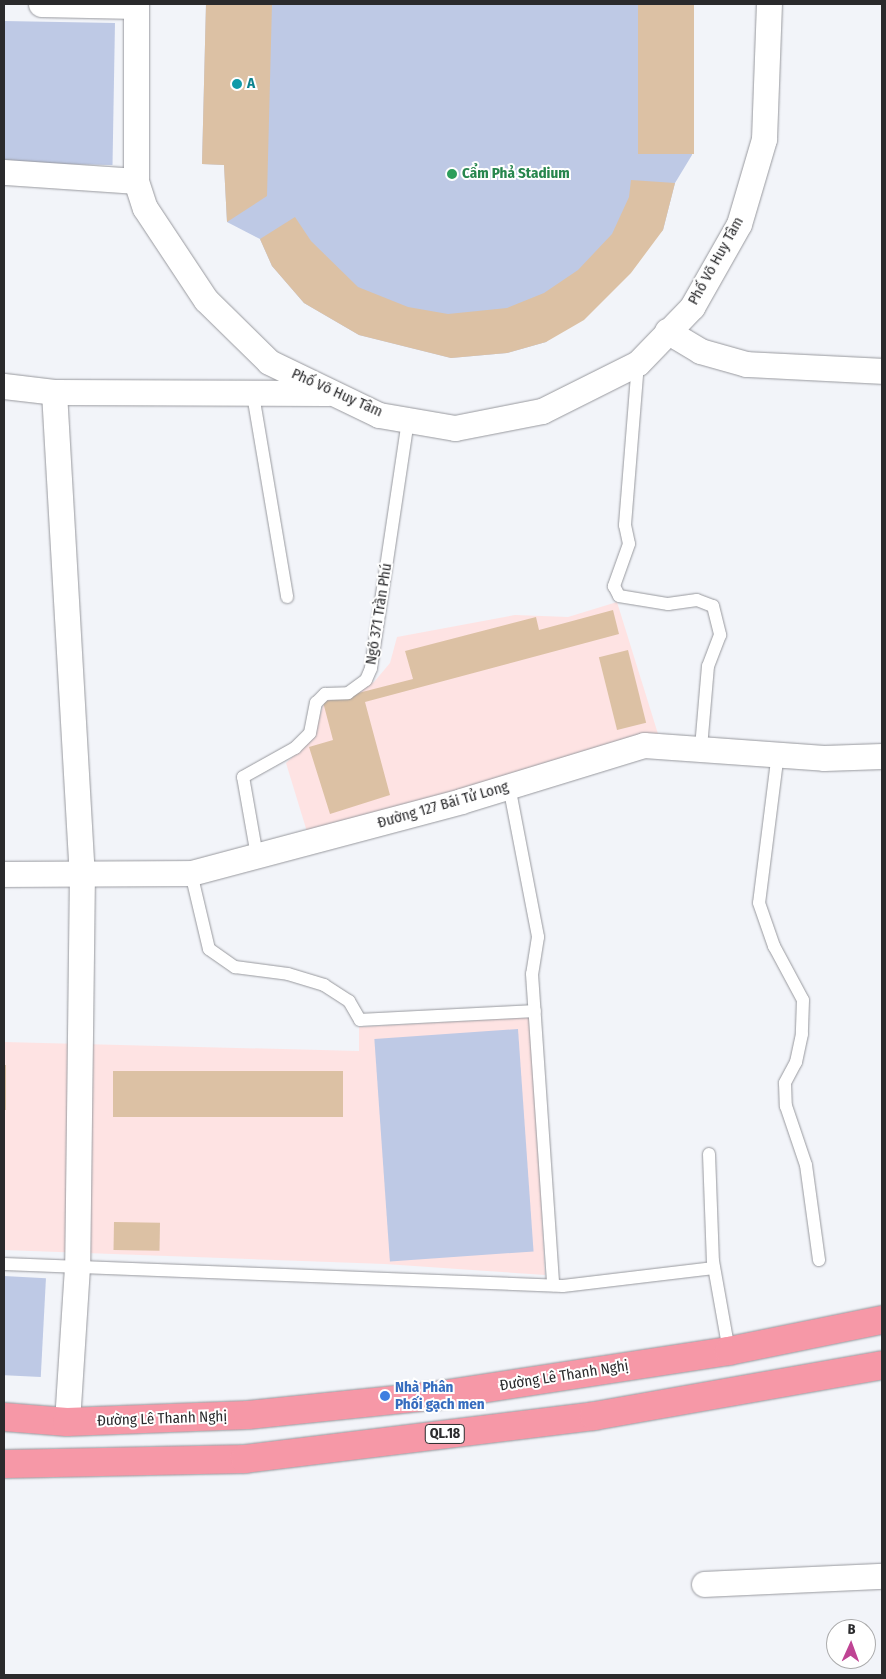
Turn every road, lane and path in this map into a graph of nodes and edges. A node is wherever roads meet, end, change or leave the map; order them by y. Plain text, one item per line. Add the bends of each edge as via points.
1 (41, 4) edge
2 (769, 4) edge
3 (136, 5) edge
4 (4, 172) edge
5 (136, 181) junction
6 (667, 331) junction
7 (638, 363) junction
8 (882, 371) edge
9 (4, 386) edge
10 (54, 392) junction
11 (332, 393) junction
12 (253, 395) junction
13 (408, 420) junction
14 (287, 597) dead end
15 (701, 747) junction
16 (778, 753) junction
17 (882, 756) edge
18 (509, 786) junction
19 (257, 856) junction
20 (82, 870) junction
21 (191, 872) junction
22 (4, 874) edge
23 (535, 1011) junction
24 (709, 1154) dead end
25 (819, 1260) dead end
26 (4, 1264) edge
27 (77, 1267) junction
28 (714, 1268) junction
29 (553, 1285) junction
30 (882, 1320) edge
31 (729, 1351) junction
32 (882, 1365) edge
33 (4, 1417) edge
34 (67, 1422) junction
35 (4, 1464) edge
36 (882, 1576) edge
37 (704, 1584) dead end

1 - 3 street, Phố Võ Huy Tâm
2 - 6 street, Phố Võ Huy Tâm via 764,139 739,224 692,307
3 - 5 street, Phố Võ Huy Tâm
4 - 5 street
5 - 11 street, Phố Võ Huy Tâm via 145,208 206,300 269,362
6 - 7 street, Phố Võ Huy Tâm
6 - 8 street via 700,351 746,364
7 - 13 street, Phố Võ Huy Tâm via 542,411 455,428
7 - 15 lane via 625,525 629,544 614,586 619,596 668,604 697,600 713,606 720,635 708,666
9 - 10 street
10 - 12 street
10 - 20 street
11 - 12 street
11 - 13 street, Phố Võ Huy Tâm via 380,415
12 - 14 lane
13 - 19 lane, Ngõ 371 Trần Phú via 372,668 366,680 348,693 325,694 316,703 310,733 295,748 243,778
15 - 16 street, Đường 127 Bái Tử Long
15 - 18 street, Đường 127 Bái Tử Long via 644,745
16 - 17 street, Đường 127 Bái Tử Long
16 - 25 lane via 759,903 774,946 803,1000 802,1034 796,1062 785,1083 786,1106 806,1165
18 - 19 street, Đường 127 Bái Tử Long
18 - 23 lane via 535,902
19 - 21 street, Đường 127 Bái Tử Long
20 - 21 street, Đường 127 Bái Tử Long
20 - 22 street, Đường 127 Bái Tử Long
20 - 27 street
21 - 23 lane via 209,949 235,967 288,974 324,985 349,1001 360,1020
23 - 29 lane
24 - 28 lane
26 - 27 lane
27 - 29 lane
27 - 34 street
28 - 29 lane
28 - 31 lane
30 - 31 highway, Đường Lê Thanh Nghị
31 - 34 highway, Đường Lê Thanh Nghị via 412,1398 248,1415
32 - 35 highway, QL.18 via 594,1416 245,1459
33 - 34 highway, Đường Lê Thanh Nghị
36 - 37 street

